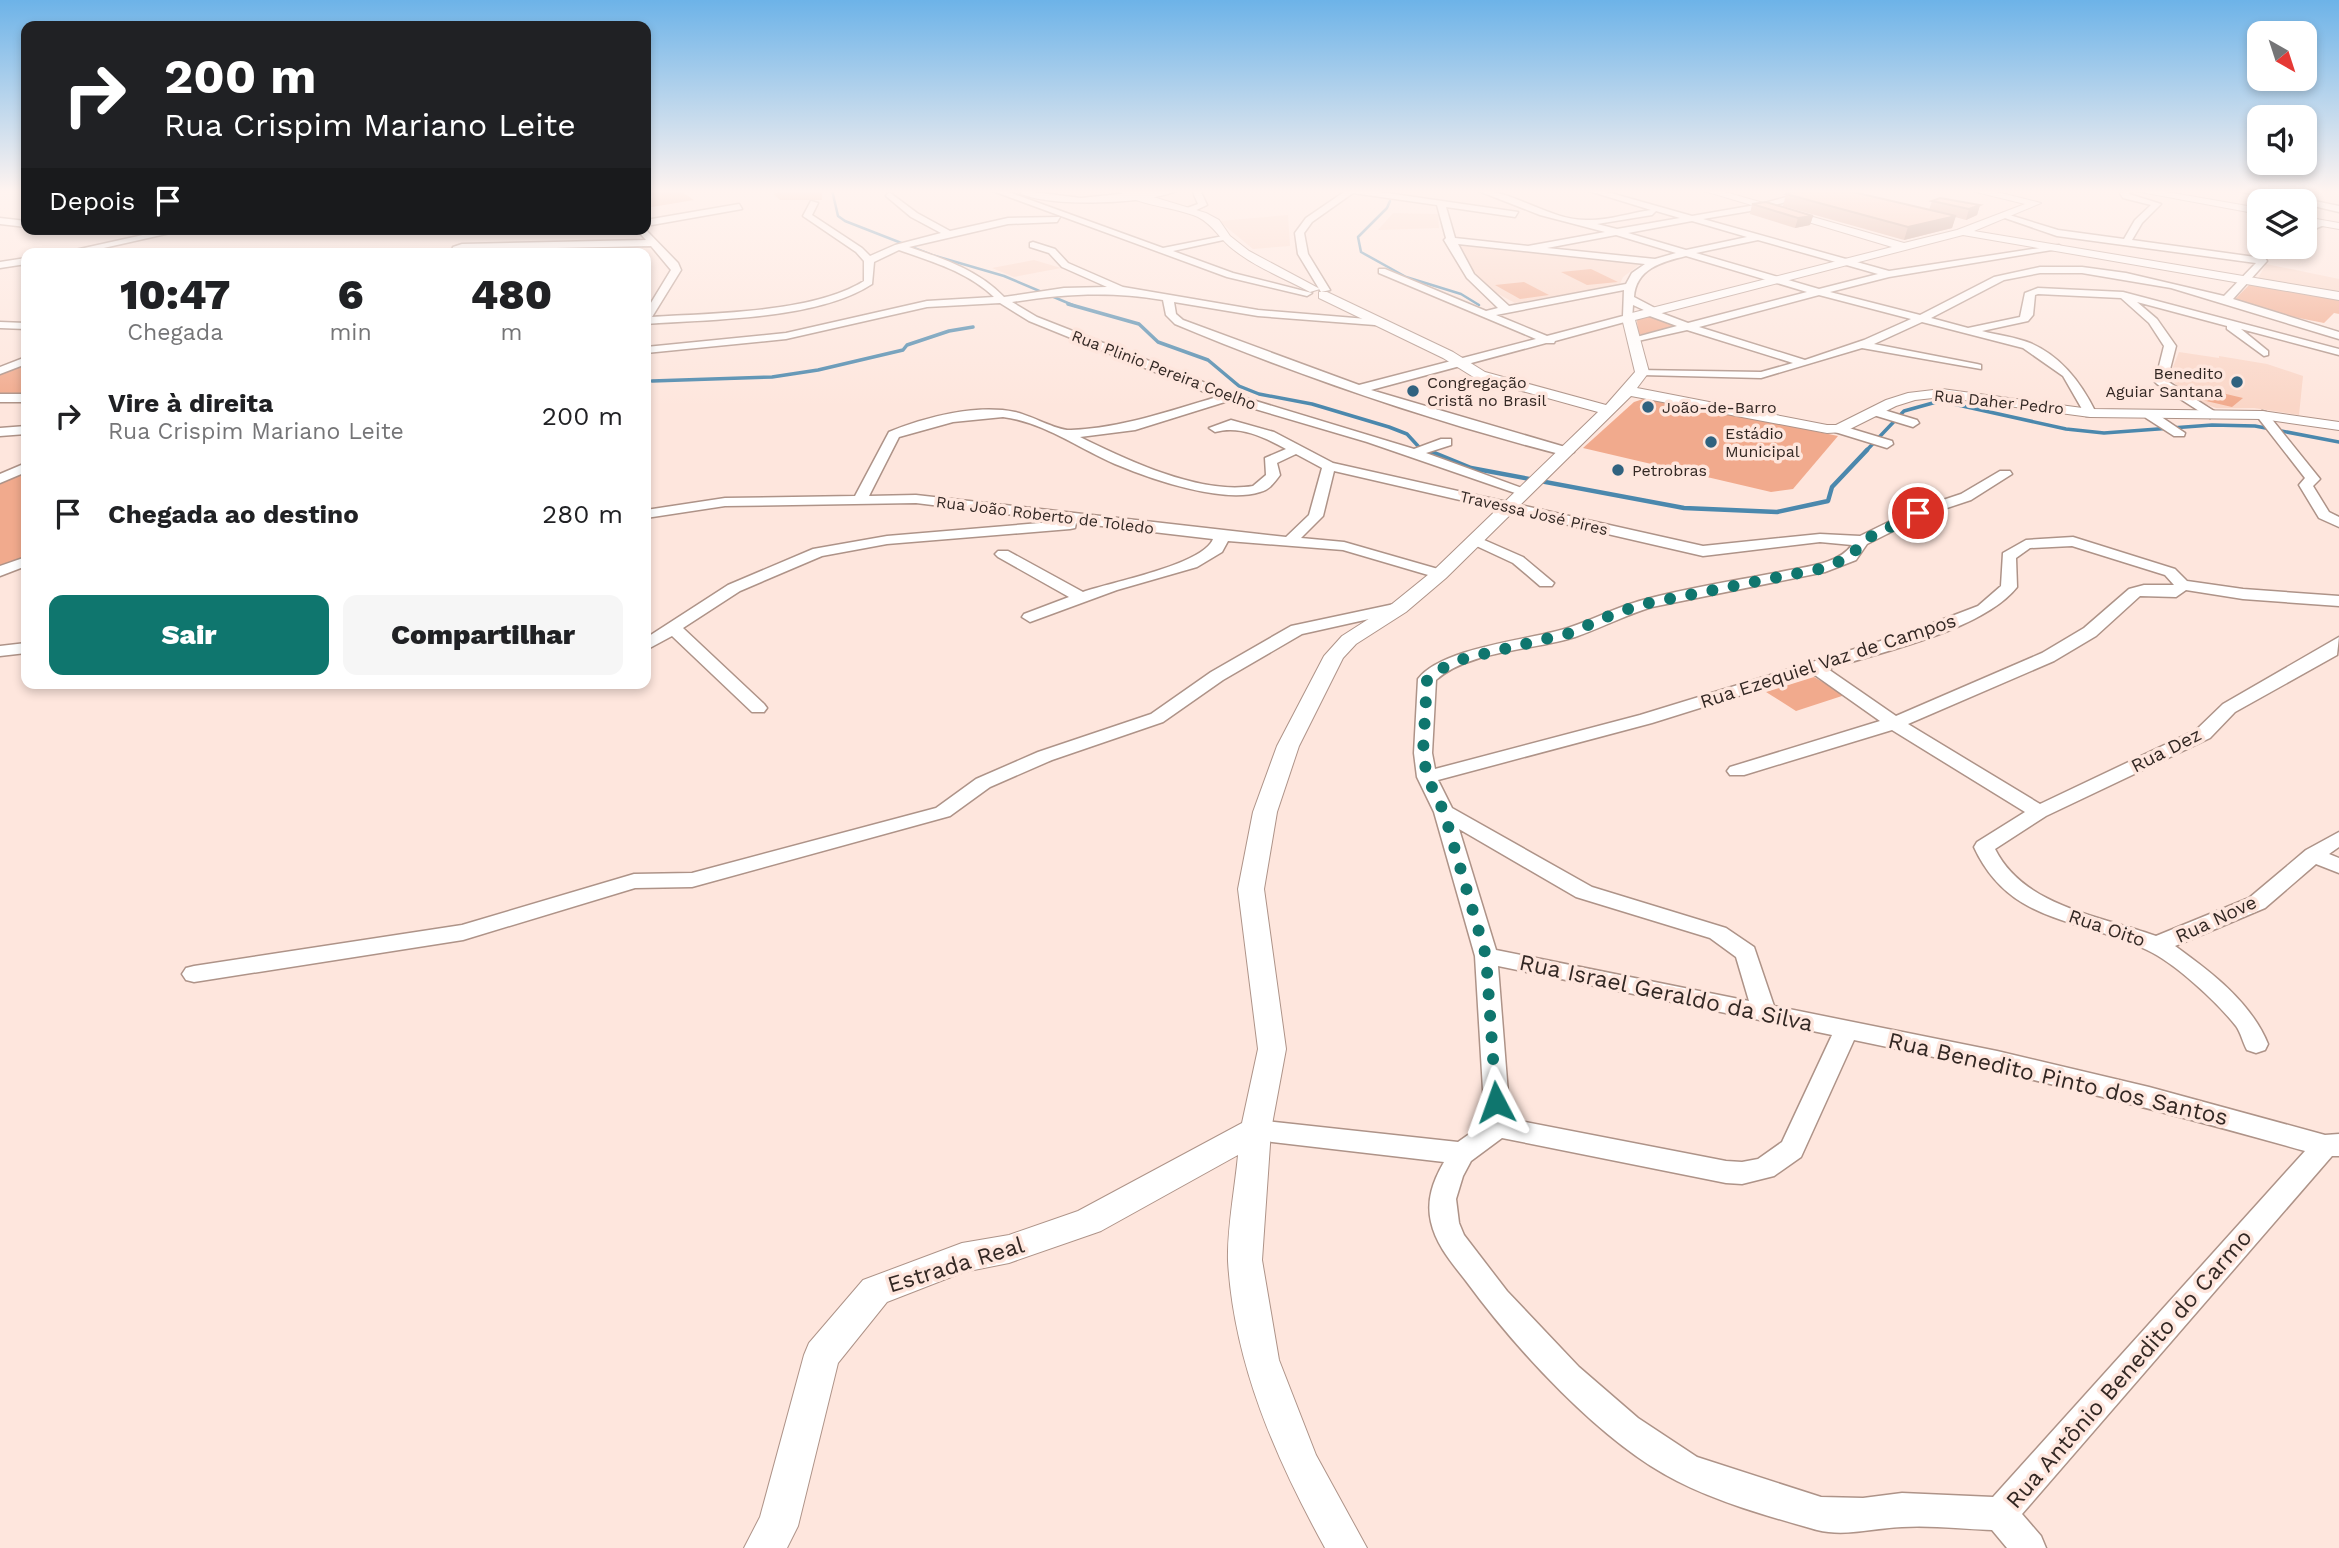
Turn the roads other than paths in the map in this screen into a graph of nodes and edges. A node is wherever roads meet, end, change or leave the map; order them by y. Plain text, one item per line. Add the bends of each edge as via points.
1 (18, 262) edge
2 (672, 262) edge
3 (869, 262) edge
4 (938, 262) edge
5 (1054, 262) edge
6 (1063, 262) edge
7 (1194, 262) edge
8 (1263, 262) edge
9 (1306, 262) edge
10 (1462, 262) edge
11 (1653, 262) edge
12 (1718, 262) edge
13 (1845, 262) joint
14 (1969, 262) edge
15 (2041, 262) edge
16 (2142, 262) edge
17 (2261, 262) edge
18 (0, 265) edge
19 (1065, 265) junction
20 (1382, 271) dead end
21 (2068, 271) junction
22 (1889, 274) junction
23 (1777, 280) junction
24 (2245, 280) junction
25 (1630, 286) junction
26 (1121, 290) junction
27 (651, 292) edge
28 (664, 292) junction
29 (1317, 292) junction
30 (1816, 292) junction
31 (2123, 295) junction
32 (2339, 296) edge
33 (1629, 299) junction
34 (1002, 300) junction
35 (1168, 300) junction
36 (2226, 300) junction
37 (1506, 309) junction
38 (651, 312) edge
39 (1651, 313) junction
40 (1484, 314) junction
41 (1628, 318) junction
42 (651, 320) edge
43 (1918, 320) junction
44 (1375, 323) junction
45 (2228, 324) junction
46 (0, 325) edge
47 (21, 326) edge
48 (1690, 326) junction
49 (1894, 331) junction
50 (1965, 332) junction
51 (1920, 334) dead end
52 (1932, 335) dead end
53 (2339, 336) edge
54 (1945, 337) junction
55 (1995, 339) junction
56 (1550, 341) junction
57 (1633, 341) junction
58 (1861, 344) junction
59 (651, 350) edge
60 (2339, 352) edge
61 (2264, 353) dead end
62 (21, 362) edge
63 (1460, 363) junction
64 (1804, 363) junction
65 (1977, 367) dead end
66 (0, 371) edge
67 (1642, 372) junction
68 (1359, 389) junction
69 (1628, 391) junction
70 (1228, 397) junction
71 (0, 398) edge
72 (21, 398) edge
73 (1888, 408) junction
74 (1609, 410) junction
75 (2090, 413) junction
76 (2210, 414) junction
77 (2153, 416) junction
78 (1913, 417) dead end
79 (2264, 418) junction
80 (2339, 426) edge
81 (1215, 428) dead end
82 (1839, 429) junction
83 (21, 430) edge
84 (2176, 431) dead end
85 (0, 432) edge
86 (1063, 435) junction
87 (1887, 444) dead end
88 (1295, 450) junction
89 (1567, 452) junction
90 (1329, 466) junction
91 (21, 469) edge
92 (2005, 474) dead end
93 (0, 479) edge
94 (2306, 485) junction
95 (1515, 499) junction
96 (860, 500) junction
97 (2339, 509) edge
98 (651, 513) edge
99 (1100, 521) junction
100 (2339, 523) edge
101 (1222, 536) junction
102 (1475, 540) junction
103 (1290, 541) junction
104 (1862, 541) junction
105 (1003, 554) dead end
106 (21, 563) edge
107 (0, 571) edge
108 (1440, 574) junction
109 (21, 576) edge
110 (0, 578) edge
111 (1546, 583) dead end
112 (2182, 585) junction
113 (1082, 598) junction
114 (2338, 605) edge
115 (1399, 608) junction
116 (1030, 617) dead end
117 (673, 628) junction
118 (651, 642) edge
119 (2339, 642) edge
120 (21, 649) edge
121 (0, 651) edge
122 (1813, 666) junction
123 (758, 708) dead end
124 (1895, 723) junction
125 (1737, 771) dead end
126 (1427, 777) junction
127 (1444, 812) junction
128 (2039, 812) junction
129 (2339, 838) edge
130 (1984, 847) joint
131 (2313, 855) junction
132 (2339, 866) edge
133 (2157, 945) junction
134 (1486, 956) junction
135 (194, 974) dead end
136 (1764, 1013) junction
137 (1846, 1030) junction
138 (2256, 1044) dead end
139 (1497, 1127) junction
140 (1256, 1130) junction
141 (2332, 1146) edge
142 (1462, 1153) junction
143 (2000, 1514) junction
144 (764, 1548) edge
145 (1347, 1548) edge
146 (2029, 1548) edge

1 - 18 street
2 - 28 street via 674,275
3 - 42 street via 869,282 846,296 788,307
4 - 34 street, Rua Plinio Pereira Coelho via 984,282
5 - 19 street
6 - 19 street
7 - 29 street via 1230,275
8 - 29 street
9 - 29 street
10 - 37 street via 1473,281
11 - 25 street via 1633,277
12 - 23 street
13 - 22 street
13 - 23 street
14 - 22 street
15 - 21 street
16 - 24 street
17 - 24 street
19 - 26 street
20 - 40 street
21 - 36 street via 2144,280
21 - 43 street via 2000,277
22 - 30 street
23 - 30 street
23 - 39 street
24 - 32 street
24 - 36 street
25 - 33 street
25 - 37 street
26 - 34 street via 1050,292
26 - 35 street
27 - 28 street
28 - 38 street
29 - 44 street
30 - 43 street
30 - 48 street
31 - 45 street
31 - 50 street via 2038,291 2030,293 2024,319
31 - 76 street via 2153,321 2170,346 2161,382
33 - 39 street
33 - 41 street
34 - 59 street via 917,306 786,336
34 - 70 street, Rua Plinio Pereira Coelho via 1033,319
35 - 44 street
35 - 68 street via 1171,315 1179,322 1265,359
36 - 53 street
37 - 40 street
39 - 41 street
39 - 48 street
40 - 56 street
41 - 56 street
41 - 57 street
43 - 49 street
43 - 50 street
44 - 63 street
45 - 60 street
45 - 61 street
46 - 47 street
48 - 57 street
48 - 64 street
49 - 51 street
49 - 58 street
50 - 54 street
50 - 55 street
52 - 54 street
54 - 55 street
55 - 75 street via 2027,346 2054,364 2079,390
56 - 63 street
57 - 67 street
58 - 64 street
58 - 65 street
62 - 66 street
63 - 68 street
63 - 74 street via 1480,375
64 - 67 street via 1761,374
67 - 69 street
68 - 89 street
69 - 74 street
69 - 82 street
70 - 86 street via 1135,426
70 - 95 street, Rua Plinio Pereira Coelho via 1435,451
71 - 72 street
73 - 75 street, Rua Daher Pedro via 1913,396 1942,393
73 - 78 street
73 - 82 street, Rua Daher Pedro
74 - 89 street
75 - 77 street, Rua Daher Pedro
76 - 77 street, Rua Daher Pedro
76 - 79 street, Rua Daher Pedro
77 - 84 street
79 - 80 street, Rua Daher Pedro
79 - 94 street via 2313,479
81 - 88 street, Travessa José Pires via 1231,424 1269,435
82 - 87 street
83 - 85 street
86 - 88 street via 1124,463 1224,492 1256,489 1267,483 1273,475 1270,461
86 - 96 street via 1015,415 992,412 902,430 888,442
88 - 90 street, Travessa José Pires
89 - 95 street
90 - 95 street, Travessa José Pires
90 - 103 street via 1316,516
91 - 93 street
92 - 104 street via 1966,497 1918,513
94 - 97 street
94 - 100 street via 2324,515
95 - 102 street
95 - 104 street, Travessa José Pires via 1703,551 1820,538
96 - 98 street, Rua João Roberto de Toledo via 725,502
96 - 99 street, Rua João Roberto de Toledo via 916,499
99 - 101 street, Rua João Roberto de Toledo
99 - 117 street via 834,548 744,583
101 - 103 street, Rua João Roberto de Toledo
101 - 113 street via 1217,549 1203,559
102 - 108 street
102 - 111 street via 1518,560
103 - 108 street, Rua João Roberto de Toledo via 1343,546
104 - 126 street via 1851,557 1819,569 1649,603 1570,633 1463,659 1436,671 1427,680 1423,706
105 - 113 street
106 - 107 street
108 - 115 street
109 - 110 street
112 - 114 street
112 - 122 street, Rua Ezequiel Vaz de Campos via 2170,572 2086,544 2026,544 2008,556 2009,587 1984,609 1916,636
112 - 124 street via 2176,592 2135,592 2090,632 2048,657
113 - 116 street
115 - 135 street via 1297,630 1217,676 1157,718 1045,756 983,783 943,812 692,880 634,881 463,932
115 - 140 street via 1349,640 1334,656 1288,746 1265,812 1251,889 1272,1049
117 - 118 street
117 - 123 street
119 - 128 street, Rua Dez via 2331,651 2229,708 2203,734
120 - 121 street
122 - 124 street
122 - 126 street, Rua Ezequiel Vaz de Campos via 1646,719
124 - 125 street
124 - 128 street
126 - 127 street
127 - 134 street
127 - 136 street via 1584,892 1700,926 1735,944 1746,953
128 - 130 street, Rua Dez
129 - 131 street, Rua Nove
130 - 133 street, Rua Oito via 1997,874 2039,902
131 - 132 street
131 - 133 street, Rua Nove via 2257,903
133 - 138 street, Rua Oito via 2246,1022
134 - 136 street, Rua Israel Geraldo da Silva
134 - 139 street
136 - 137 street, Rua Israel Geraldo da Silva
137 - 139 street via 1792,1149 1765,1168 1726,1172
137 - 141 street, Rua Benedito Pinto dos Santos via 2046,1072
139 - 142 street, Rua Antônio Benedito do Carmo
140 - 142 street
140 - 144 street, Estrada Real via 1089,1221 1009,1249 962,1258 875,1291 822,1355 778,1526
140 - 145 street via 1245,1260 1261,1360 1301,1466
141 - 143 street, Rua Antônio Benedito do Carmo
142 - 143 street, Rua Antônio Benedito do Carmo via 1442,1199 1452,1242 1497,1300 1568,1377 1627,1429 1687,1469 1821,1514 1902,1510
143 - 146 street

